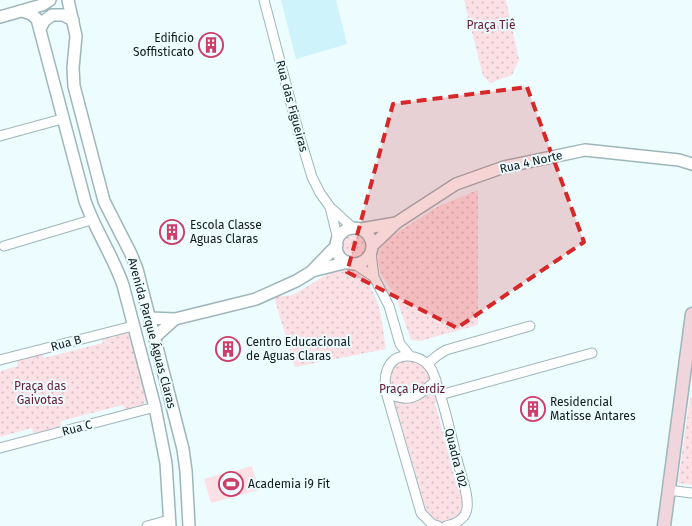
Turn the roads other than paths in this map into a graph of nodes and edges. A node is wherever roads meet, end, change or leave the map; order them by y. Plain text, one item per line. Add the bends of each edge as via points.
1 (50, 0) edge
2 (68, 0) edge
3 (264, 0) edge
4 (22, 11) junction
5 (0, 16) edge
6 (73, 20) junction
7 (40, 29) junction
8 (62, 119) junction
9 (0, 136) edge
10 (692, 157) edge
11 (679, 160) junction
12 (93, 161) junction
13 (692, 164) edge
14 (75, 166) junction
15 (330, 207) junction
16 (91, 220) junction
17 (396, 223) junction
18 (357, 229) junction
19 (337, 243) junction
20 (4, 246) dead end
21 (372, 249) junction
22 (350, 263) junction
23 (311, 272) junction
24 (374, 277) junction
25 (692, 314) edge
26 (150, 318) junction
27 (175, 319) junction
28 (133, 326) junction
29 (530, 326) dead end
30 (155, 336) junction
31 (400, 344) junction
32 (592, 353) dead end
33 (410, 356) junction
34 (398, 358) junction
35 (0, 360) edge
36 (427, 364) junction
37 (436, 380) junction
38 (687, 383) edge
39 (386, 392) junction
40 (440, 395) junction
41 (155, 407) junction
42 (0, 448) edge
43 (668, 490) junction
44 (692, 493) edge
45 (169, 523) edge
46 (147, 526) edge
47 (189, 526) edge
48 (438, 526) edge
49 (446, 526) edge
50 (664, 526) edge

1 - 4 street
2 - 6 street, Avenida Parque Águas Claras
3 - 15 street, Rua das Figueiras via 302,147 312,177
4 - 5 street
4 - 7 street, Avenida Parque Águas Claras via 37,19
6 - 7 street via 63,15 52,15
6 - 12 street, Avenida Parque Águas Claras via 76,36 74,86
7 - 8 street, Avenida Parque Águas Claras
8 - 9 street
8 - 14 street, Avenida Parque Águas Claras
10 - 11 street, Rua 4 Norte
11 - 13 street, Rua 4 Norte
11 - 17 street, Rua 4 Norte via 585,150 504,167 456,184
12 - 14 street
12 - 26 street, Avenida Parque Águas Claras via 106,206 134,262
14 - 16 street, Avenida Parque Águas Claras
15 - 18 street, Rua das Figueiras
15 - 19 street, Rua das Figueiras
16 - 20 street
16 - 28 street, Avenida Parque Águas Claras via 118,272
17 - 18 street, Rua 4 Norte
17 - 21 street, Rua 4 Norte
18 - 19 street via 344,231
18 - 21 street via 370,237
19 - 22 street via 340,256
19 - 23 street
21 - 22 street via 363,261
21 - 24 street
22 - 23 street
22 - 24 street
23 - 27 street via 256,299
24 - 31 street via 389,306
25 - 38 main road
26 - 27 street
26 - 30 street, Avenida Parque Águas Claras
27 - 30 street
28 - 35 street, Rua B
28 - 41 street, Avenida Parque Águas Claras
29 - 36 street via 446,350
30 - 47 street, Avenida Parque Águas Claras via 183,449
31 - 33 street
31 - 34 street
32 - 40 street
33 - 34 street
33 - 36 street
34 - 39 street via 388,367 384,381
36 - 37 street, Quadra 102
37 - 39 street via 415,397 404,399
37 - 40 street, Quadra 102
38 - 43 main road
39 - 48 street via 421,513
40 - 49 street, Quadra 102 via 467,508 463,518
41 - 42 street, Rua C
41 - 45 street, Avenida Parque Águas Claras via 166,463
43 - 44 street
43 - 50 main road
45 - 46 street

